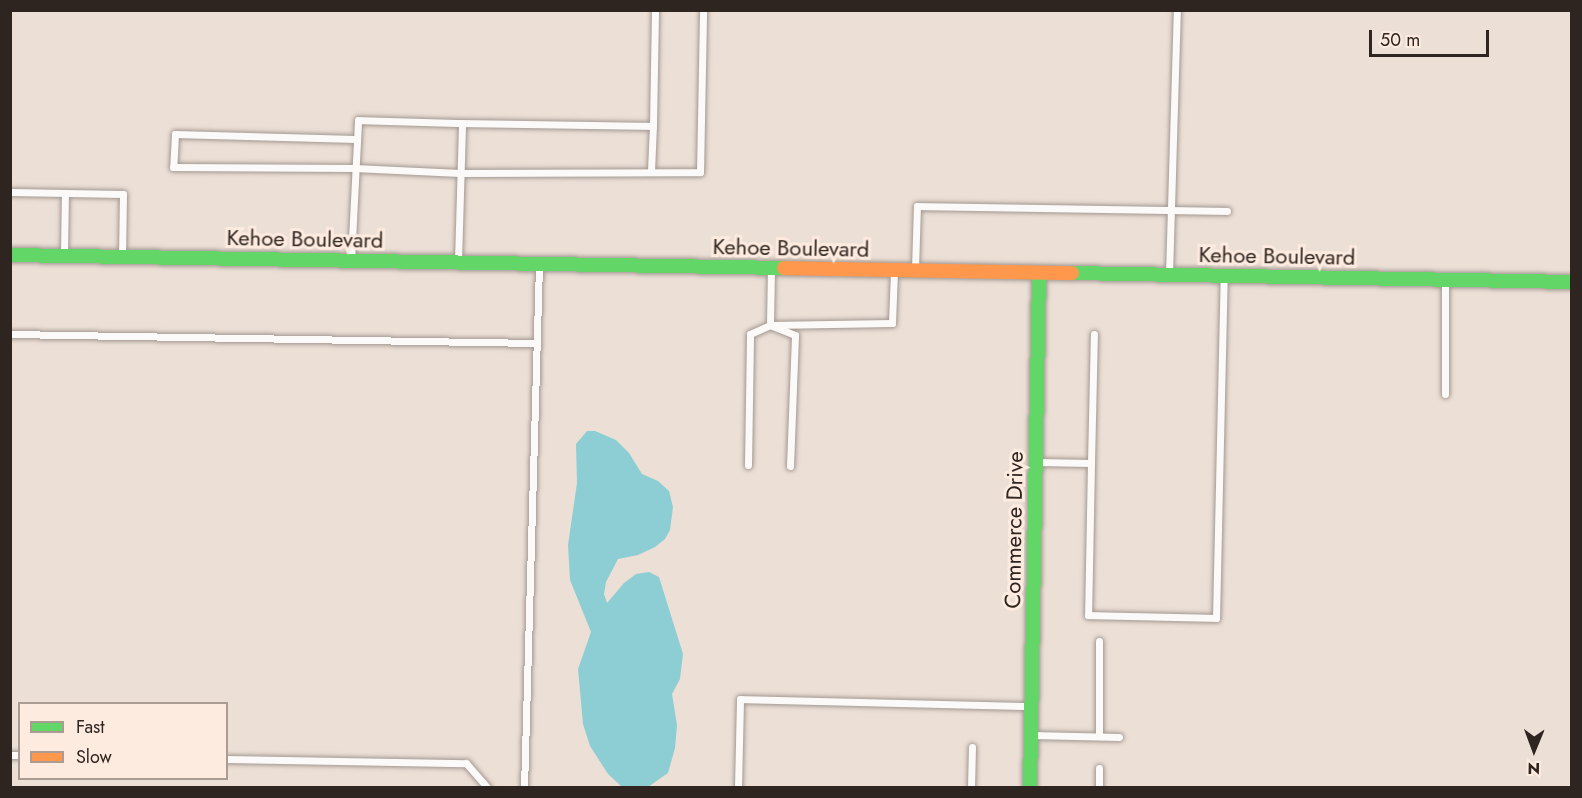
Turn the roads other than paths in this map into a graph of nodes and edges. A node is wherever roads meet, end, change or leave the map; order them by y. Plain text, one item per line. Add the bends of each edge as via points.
1 (655, 10) edge
2 (703, 10) edge
3 (1177, 10) edge
4 (462, 123) junction
5 (653, 126) junction
6 (355, 139) junction
7 (354, 168) junction
8 (651, 171) junction
9 (460, 173) junction
10 (10, 192) edge
11 (65, 193) junction
12 (1170, 209) junction
13 (1227, 211) dead end
14 (10, 255) edge
15 (64, 256) junction
16 (122, 257) junction
17 (351, 261) junction
18 (458, 263) junction
19 (539, 265) junction
20 (771, 269) junction
21 (894, 271) junction
22 (915, 271) junction
23 (1039, 273) junction
24 (1168, 275) junction
25 (1224, 275) junction
26 (1445, 280) junction
27 (1572, 282) edge
28 (770, 325) junction
29 (10, 334) edge
30 (1094, 334) dead end
31 (535, 343) junction
32 (1445, 394) dead end
33 (1036, 462) junction
34 (1091, 464) junction
35 (748, 465) dead end
36 (790, 466) dead end
37 (1099, 641) dead end
38 (1032, 706) junction
39 (1031, 735) junction
40 (1099, 736) junction
41 (1119, 737) dead end
42 (972, 747) dead end
43 (228, 759) edge
44 (1099, 768) dead end
45 (488, 788) edge
46 (524, 788) edge
47 (738, 788) edge
48 (971, 788) edge
49 (1030, 788) edge
50 (1099, 788) edge

1 - 5 lane
2 - 8 lane via 700,172
3 - 12 lane
4 - 5 lane
4 - 6 lane via 358,120
4 - 9 lane
5 - 8 lane
6 - 7 lane
6 - 7 lane via 175,134 173,167
7 - 9 lane
7 - 17 lane
8 - 9 lane
9 - 18 lane
10 - 11 lane
11 - 15 lane
11 - 16 lane via 123,194
12 - 13 lane
12 - 22 lane via 917,206
12 - 24 lane
14 - 15 street, Kehoe Boulevard
15 - 16 street, Kehoe Boulevard
16 - 17 street, Kehoe Boulevard
17 - 18 street, Kehoe Boulevard
18 - 19 street, Kehoe Boulevard
19 - 20 street, Kehoe Boulevard
19 - 31 lane
20 - 21 street, Kehoe Boulevard
20 - 28 lane
21 - 22 street, Kehoe Boulevard
21 - 28 lane via 892,323
22 - 23 street, Kehoe Boulevard
23 - 24 street, Kehoe Boulevard
23 - 33 street, Commerce Drive
24 - 25 street, Kehoe Boulevard
25 - 26 street, Kehoe Boulevard
25 - 34 lane via 1216,618 1088,615
26 - 27 street, Kehoe Boulevard
26 - 32 lane
28 - 35 lane via 750,334
28 - 36 lane via 795,335
29 - 31 lane
30 - 34 lane
31 - 46 lane
33 - 34 lane
33 - 38 street, Commerce Drive
37 - 40 lane
38 - 39 street, Commerce Drive
38 - 47 lane via 740,699
39 - 40 lane
39 - 49 street, Commerce Drive
40 - 41 lane
42 - 48 lane
43 - 45 lane via 466,763
44 - 50 lane

